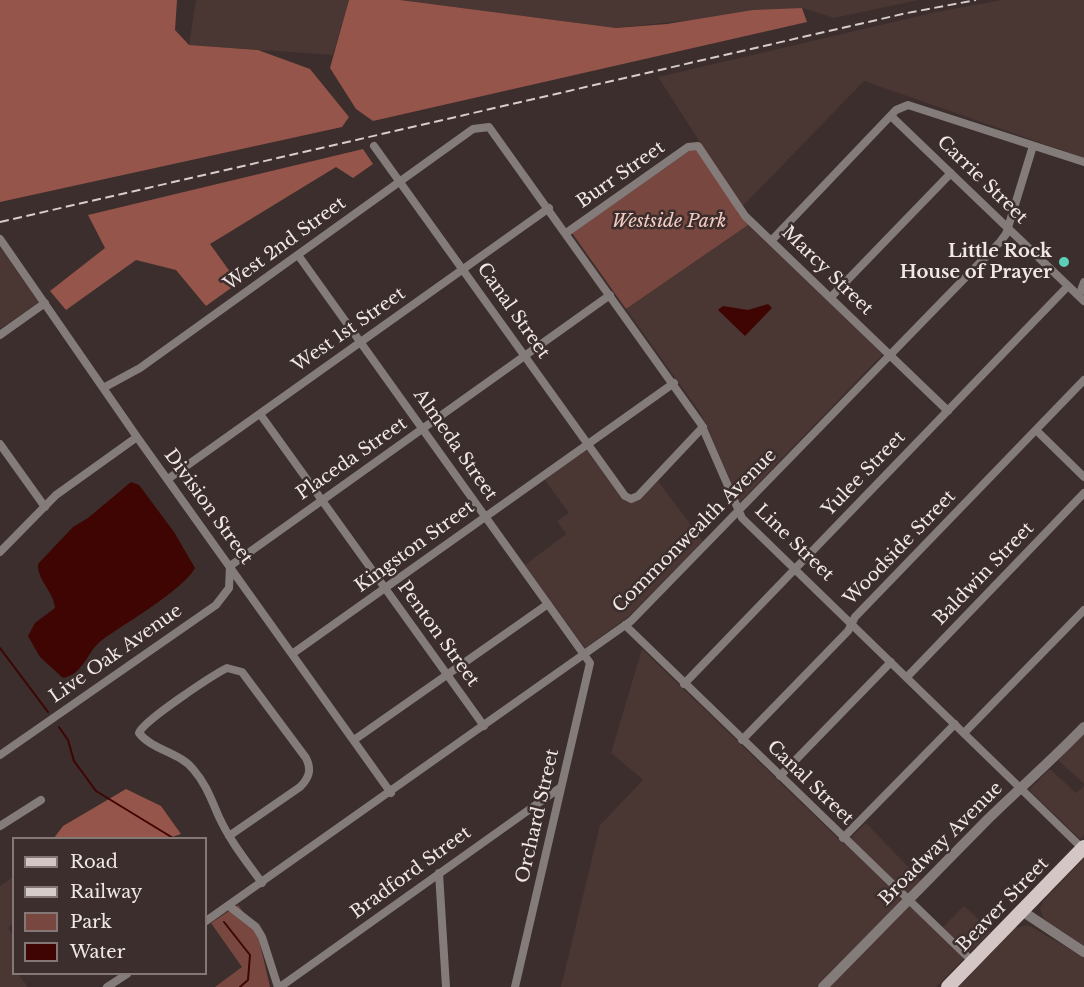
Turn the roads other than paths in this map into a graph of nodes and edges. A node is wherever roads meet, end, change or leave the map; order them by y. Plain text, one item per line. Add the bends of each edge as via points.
1 (891, 116) junction
2 (484, 126) joint
3 (696, 145) joint
4 (374, 146) dead end
5 (1033, 146) junction
6 (1084, 162) edge
7 (951, 173) junction
8 (400, 182) junction
9 (549, 208) junction
10 (1008, 228) junction
11 (566, 233) junction
12 (0, 239) edge
13 (771, 241) junction
14 (298, 255) junction
15 (463, 269) junction
16 (1084, 282) edge
17 (1068, 286) junction
18 (610, 295) junction
19 (830, 298) junction
20 (1082, 298) edge
21 (45, 303) junction
22 (0, 334) edge
23 (361, 342) junction
24 (890, 355) junction
25 (525, 356) junction
26 (1084, 380) edge
27 (674, 383) junction
28 (105, 387) junction
29 (948, 411) junction
30 (260, 414) junction
31 (703, 428) junction
32 (423, 429) junction
33 (1036, 430) junction
34 (137, 437) junction
35 (0, 444) edge
36 (587, 444) junction
37 (1084, 477) edge
38 (168, 479) junction
39 (1084, 493) edge
40 (322, 500) junction
41 (45, 507) junction
42 (739, 511) junction
43 (485, 516) junction
44 (0, 552) edge
45 (230, 566) junction
46 (795, 569) junction
47 (385, 589) junction
48 (548, 603) junction
49 (1084, 610) edge
50 (853, 624) junction
51 (625, 625) junction
52 (292, 654) junction
53 (585, 654) junction
54 (891, 662) junction
55 (447, 674) junction
56 (907, 677) junction
57 (684, 684) junction
58 (955, 724) junction
59 (484, 726) junction
60 (1084, 727) edge
61 (964, 733) junction
62 (354, 740) junction
63 (742, 740) junction
64 (0, 755) edge
65 (780, 776) junction
66 (561, 786) junction
67 (1021, 788) junction
68 (391, 793) junction
69 (41, 800) dead end
70 (0, 826) edge
71 (229, 836) junction
72 (843, 838) junction
73 (1083, 848) edge
74 (439, 873) junction
75 (262, 883) junction
76 (908, 901) junction
77 (229, 906) junction
78 (1022, 911) junction
79 (207, 920) edge
80 (1084, 952) edge
81 (973, 962) junction
82 (126, 975) edge
83 (110, 986) edge
84 (279, 987) edge
85 (446, 987) edge
86 (515, 987) edge
87 (823, 987) edge
88 (948, 987) edge

1 - 5 street, Carrie Street via 908,105
1 - 7 street, Carrie Street
1 - 13 street
2 - 8 street, West 2nd Street via 473,129
2 - 9 street, Line Street via 493,129
3 - 11 street, Burr Street
3 - 13 street, Marcy Street via 740,210
4 - 8 street, Canal Street
5 - 6 street
5 - 10 street, Commonwealth Avenue
7 - 10 street, Carrie Street
7 - 19 street
8 - 14 street, West 2nd Street
8 - 15 street, Canal Street
9 - 11 street, Line Street
9 - 15 street, West 1st Street
10 - 17 street, Carrie Street
10 - 24 street, Commonwealth Avenue via 1000,242
11 - 18 street, Line Street
12 - 21 street, Division Street
13 - 19 street, Marcy Street
14 - 23 street, Almeda Street
14 - 28 street, West 2nd Street via 140,368
15 - 23 street, West 1st Street
15 - 25 street, Canal Street
16 - 20 street
17 - 20 street, Carrie Street
17 - 29 street, Yulee Street
18 - 25 street, Placeda Street
18 - 27 street, Line Street
19 - 24 street, Marcy Street
21 - 22 street
21 - 28 street, Division Street
23 - 30 street, West 1st Street
23 - 32 street, Almeda Street
24 - 29 street, Marcy Street
24 - 42 street, Commonwealth Avenue
25 - 32 street, Placeda Street
25 - 36 street, Canal Street
26 - 33 street, Woodside Street
27 - 31 street, Line Street
27 - 36 street, Kingston Street
28 - 34 street, Division Street
29 - 46 street, Yulee Street
30 - 38 street, West 1st Street
30 - 40 street, Penton Street
31 - 36 street, Canal Street via 631,499
31 - 42 street, Line Street
32 - 40 street, Placeda Street
32 - 43 street, Almeda Street
33 - 37 street
33 - 50 street, Woodside Street via 855,617
34 - 38 street, Division Street
34 - 41 street via 66,487
35 - 41 street
36 - 43 street, Kingston Street
38 - 45 street, Division Street
39 - 56 street, Baldwin Street
40 - 45 street, Placeda Street
40 - 47 street, Penton Street
41 - 44 street
42 - 46 street, Line Street
42 - 51 street, Commonwealth Avenue
43 - 47 street, Kingston Street
43 - 48 street, Almeda Street
45 - 52 street, Division Street
45 - 64 street, Live Oak Avenue via 229,588 216,604
46 - 50 street, Line Street
46 - 57 street, Yulee Street
47 - 52 street, Kingston Street
47 - 55 street, Penton Street
48 - 53 street, Almeda Street
48 - 55 street
49 - 61 street
50 - 54 street, Line Street
50 - 63 street, Woodside Street
51 - 53 street, Commonwealth Avenue
51 - 57 street, Canal Street
52 - 62 street, Division Street
53 - 59 street, Commonwealth Avenue
53 - 66 street, Orchard Street via 590,663
54 - 56 street, Line Street
54 - 65 street
55 - 59 street, Penton Street
55 - 62 street
56 - 58 street, Line Street
57 - 63 street, Canal Street
58 - 61 street, Line Street
58 - 72 street
59 - 68 street, Commonwealth Avenue
60 - 67 street, Broadway Avenue
61 - 67 street, Line Street
62 - 68 street, Division Street
63 - 65 street, Canal Street
65 - 72 street, Canal Street
66 - 74 street, Bradford Street
66 - 86 street, Orchard Street
67 - 73 street, Line Street
67 - 76 street, Broadway Avenue
68 - 75 street, Commonwealth Avenue
69 - 70 street
71 - 71 street via 205,785 191,766 140,733 143,726 209,679 232,668 242,672 306,758 310,770 300,787
71 - 75 street
72 - 76 street, Canal Street
73 - 78 main road, Beaver Street
74 - 84 street, Bradford Street
74 - 85 street
75 - 77 street, Commonwealth Avenue
76 - 81 street, Canal Street
76 - 87 street, Broadway Avenue
77 - 79 street, Commonwealth Avenue
77 - 84 street via 256,927
78 - 80 street
78 - 81 main road, Beaver Street
81 - 88 main road, Beaver Street
82 - 83 street

